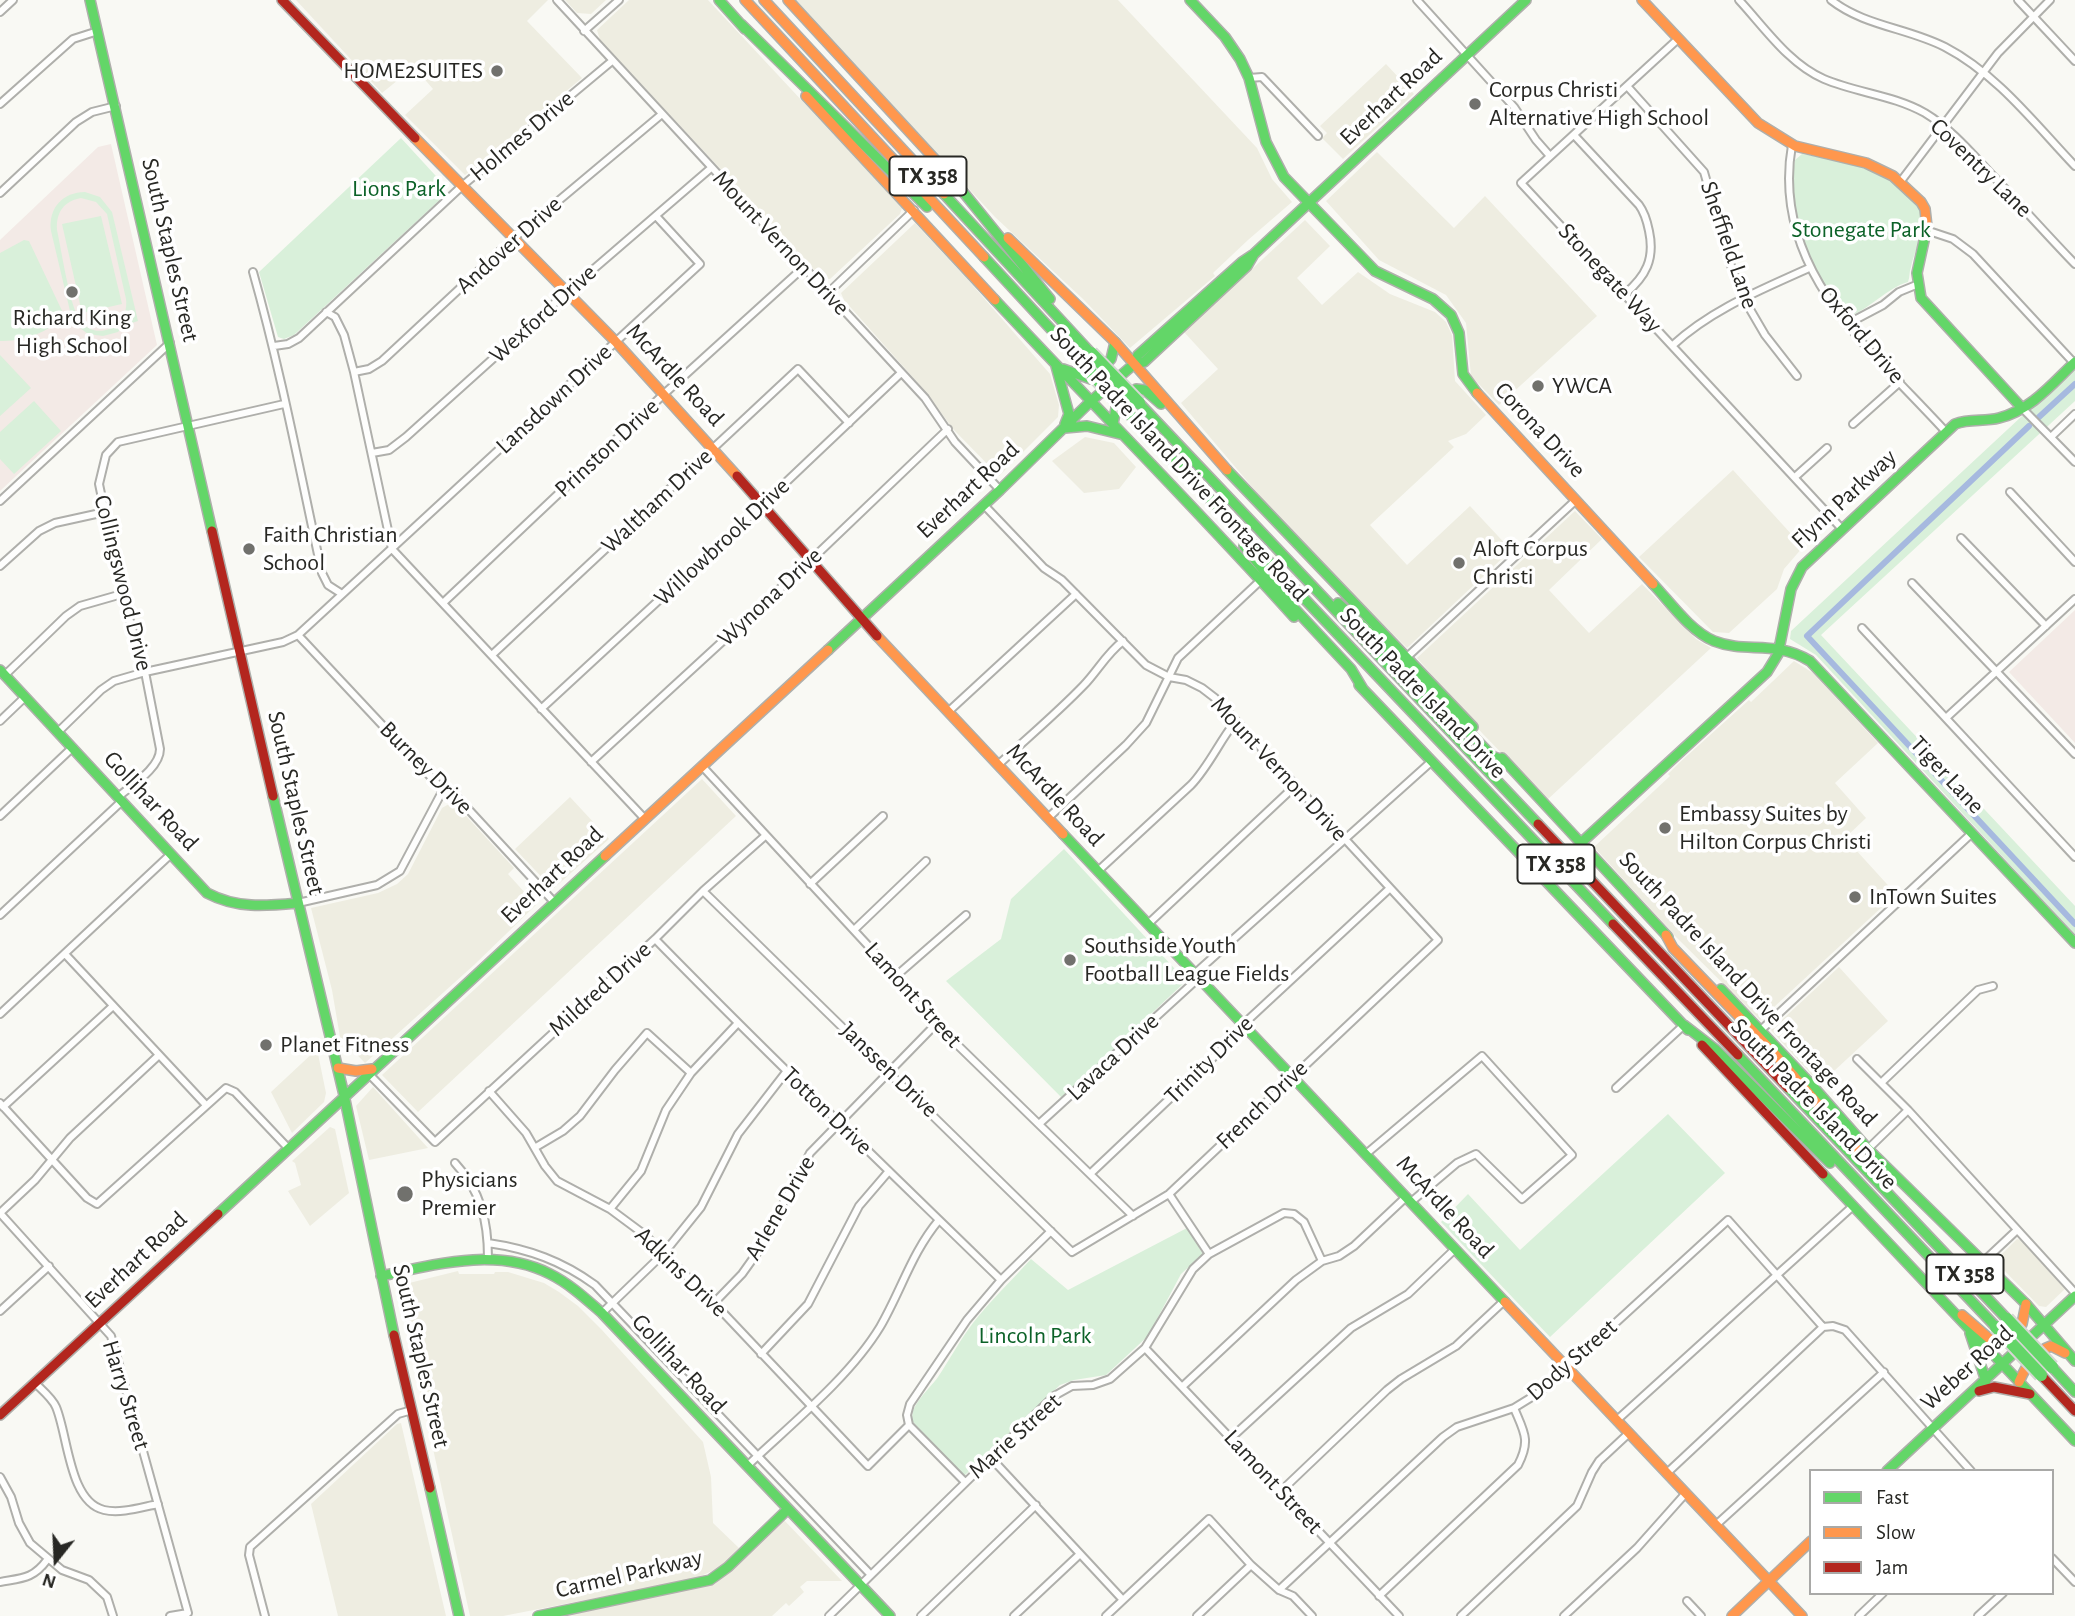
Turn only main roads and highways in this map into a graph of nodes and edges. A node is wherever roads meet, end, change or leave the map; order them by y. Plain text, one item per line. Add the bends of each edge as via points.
1 (282, 0) edge
2 (719, 0) edge
3 (745, 0) edge
4 (764, 0) edge
5 (788, 0) edge
6 (1190, 0) edge
7 (1526, 0) edge
8 (1643, 0) edge
9 (93, 1) edge
10 (740, 24) junction
11 (951, 177) junction
12 (1309, 203) junction
13 (1045, 323) junction
14 (1115, 342) junction
15 (1089, 351) junction
16 (2074, 362) edge
17 (1056, 365) junction
18 (1133, 366) junction
19 (1090, 402) junction
20 (2022, 408) junction
21 (1112, 424) junction
22 (1064, 428) junction
23 (1122, 435) junction
24 (1200, 441) junction
25 (1165, 453) junction
26 (1307, 580) junction
27 (860, 619) junction
28 (1779, 648) junction
29 (2, 672) edge
30 (1363, 689) junction
31 (1505, 761) junction
32 (1582, 842) junction
33 (298, 903) junction
34 (1667, 935) junction
35 (2075, 943) edge
36 (1684, 1025) junction
37 (338, 1068) junction
38 (370, 1071) junction
39 (344, 1095) junction
40 (1877, 1181) junction
41 (1947, 1275) junction
42 (381, 1276) junction
43 (1929, 1286) junction
44 (2075, 1295) edge
45 (2026, 1304) junction
46 (2001, 1323) junction
47 (2045, 1326) junction
48 (1969, 1330) junction
49 (2072, 1358) edge
50 (2002, 1366) junction
51 (2047, 1371) junction
52 (1986, 1381) junction
53 (2019, 1382) junction
54 (2075, 1392) edge
55 (2030, 1394) junction
56 (1971, 1395) junction
57 (2075, 1411) edge
58 (0, 1415) edge
59 (2075, 1441) edge
60 (1889, 1469) edge
61 (788, 1509) junction
62 (1809, 1543) edge
63 (1768, 1580) junction
64 (459, 1616) edge
65 (538, 1616) edge
66 (890, 1616) edge
67 (1732, 1616) edge
68 (1802, 1616) edge

1 - 27 main road, McArdle Road via 616,342
2 - 10 main road, South Padre Island Drive Frontage Road
3 - 13 main road, South Padre Island Drive / TX 358
4 - 15 main road, South Padre Island Drive / TX 358
5 - 11 main road, South Padre Island Drive Frontage Road
6 - 12 main road, Corona Drive via 1240,59 1271,154 1284,177
7 - 12 main road, Everhart Road
8 - 20 main road via 1758,123 1792,145 1864,161 1901,181 1921,201 1927,220 1916,285 1927,306
9 - 33 main road, South Staples Street
10 - 13 main road
10 - 17 main road, South Padre Island Drive Frontage Road
11 - 14 main road, South Padre Island Drive Frontage Road
11 - 15 main road
12 - 18 main road, Everhart Road via 1138,355
12 - 28 main road, Corona Drive via 1382,277 1444,307 1457,324 1466,381 1700,632 1712,640
13 - 25 main road, South Padre Island Drive / TX 358, bridge
14 - 17 main road via 1115,355 1091,379
14 - 18 main road, South Padre Island Drive Frontage Road
15 - 26 main road, South Padre Island Drive / TX 358, bridge
16 - 20 main road, Flynn Parkway
17 - 19 main road, South Padre Island Drive Frontage Road
17 - 22 main road via 1069,414
18 - 19 main road, Everhart Road
18 - 24 main road, South Padre Island Drive Frontage Road
19 - 21 main road, South Padre Island Drive Frontage Road
19 - 22 main road, Everhart Road
20 - 28 main road, Flynn Parkway via 2002,418 1963,420 1946,432 1802,567 1794,580
21 - 23 main road, South Padre Island Drive Frontage Road
21 - 24 main road via 1115,408 1141,389
22 - 23 main road via 1087,426
22 - 27 main road, Everhart Road
23 - 30 main road, South Padre Island Drive Frontage Road
24 - 31 main road, South Padre Island Drive Frontage Road
25 - 30 main road via 1178,476 1351,669
25 - 41 main road, South Padre Island Drive / TX 358
26 - 31 main road via 1361,623 1492,756
26 - 40 main road, South Padre Island Drive / TX 358
27 - 38 main road, Everhart Road
27 - 63 main road, McArdle Road
28 - 32 main road, Flynn Parkway via 1760,681
28 - 35 main road, Tiger Lane via 1810,661
29 - 33 main road, Gollihar Road via 207,893 219,900 257,907
30 - 36 main road, South Padre Island Drive Frontage Road
31 - 32 main road, South Padre Island Drive Frontage Road
32 - 34 main road, South Padre Island Drive Frontage Road
33 - 37 main road, South Staples Street
34 - 40 main road via 1674,948 1807,1090 1869,1164
34 - 45 main road, South Padre Island Drive Frontage Road via 1868,1149
36 - 41 main road via 1715,1049
36 - 43 main road, South Padre Island Drive Frontage Road
37 - 38 main road
37 - 39 main road, South Staples Street
38 - 39 main road, Everhart Road
39 - 42 main road, South Staples Street
39 - 58 main road, Everhart Road
40 - 46 main road, South Padre Island Drive / TX 358
41 - 46 main road, South Padre Island Drive / TX 358
42 - 61 main road, Gollihar Road via 455,1260 488,1258 545,1271 573,1287
42 - 64 main road, South Staples Street
43 - 45 main road via 1991,1340 2000,1342 2022,1324
43 - 48 main road, South Padre Island Drive Frontage Road
44 - 47 main road, Weber Road
45 - 47 main road, South Padre Island Drive Frontage Road
46 - 51 main road, South Padre Island Drive / TX 358, bridge
47 - 49 main road, South Padre Island Drive Frontage Road
47 - 50 main road, Weber Road
48 - 50 main road, South Padre Island Drive Frontage Road
48 - 52 main road
49 - 53 main road via 2051,1346 2041,1348
50 - 52 main road, Weber Road
50 - 53 main road, South Padre Island Drive Frontage Road
51 - 54 main road, South Padre Island Drive / TX 358
51 - 57 main road, South Padre Island Drive / TX 358
52 - 56 main road, Weber Road
53 - 55 main road, South Padre Island Drive Frontage Road
55 - 56 main road via 1994,1387
55 - 59 main road, South Padre Island Drive Frontage Road
56 - 60 main road, Weber Road
61 - 65 main road, Carmel Parkway via 710,1580
61 - 66 main road, Gollihar Road
62 - 63 main road
63 - 67 main road
63 - 68 main road, McArdle Road

